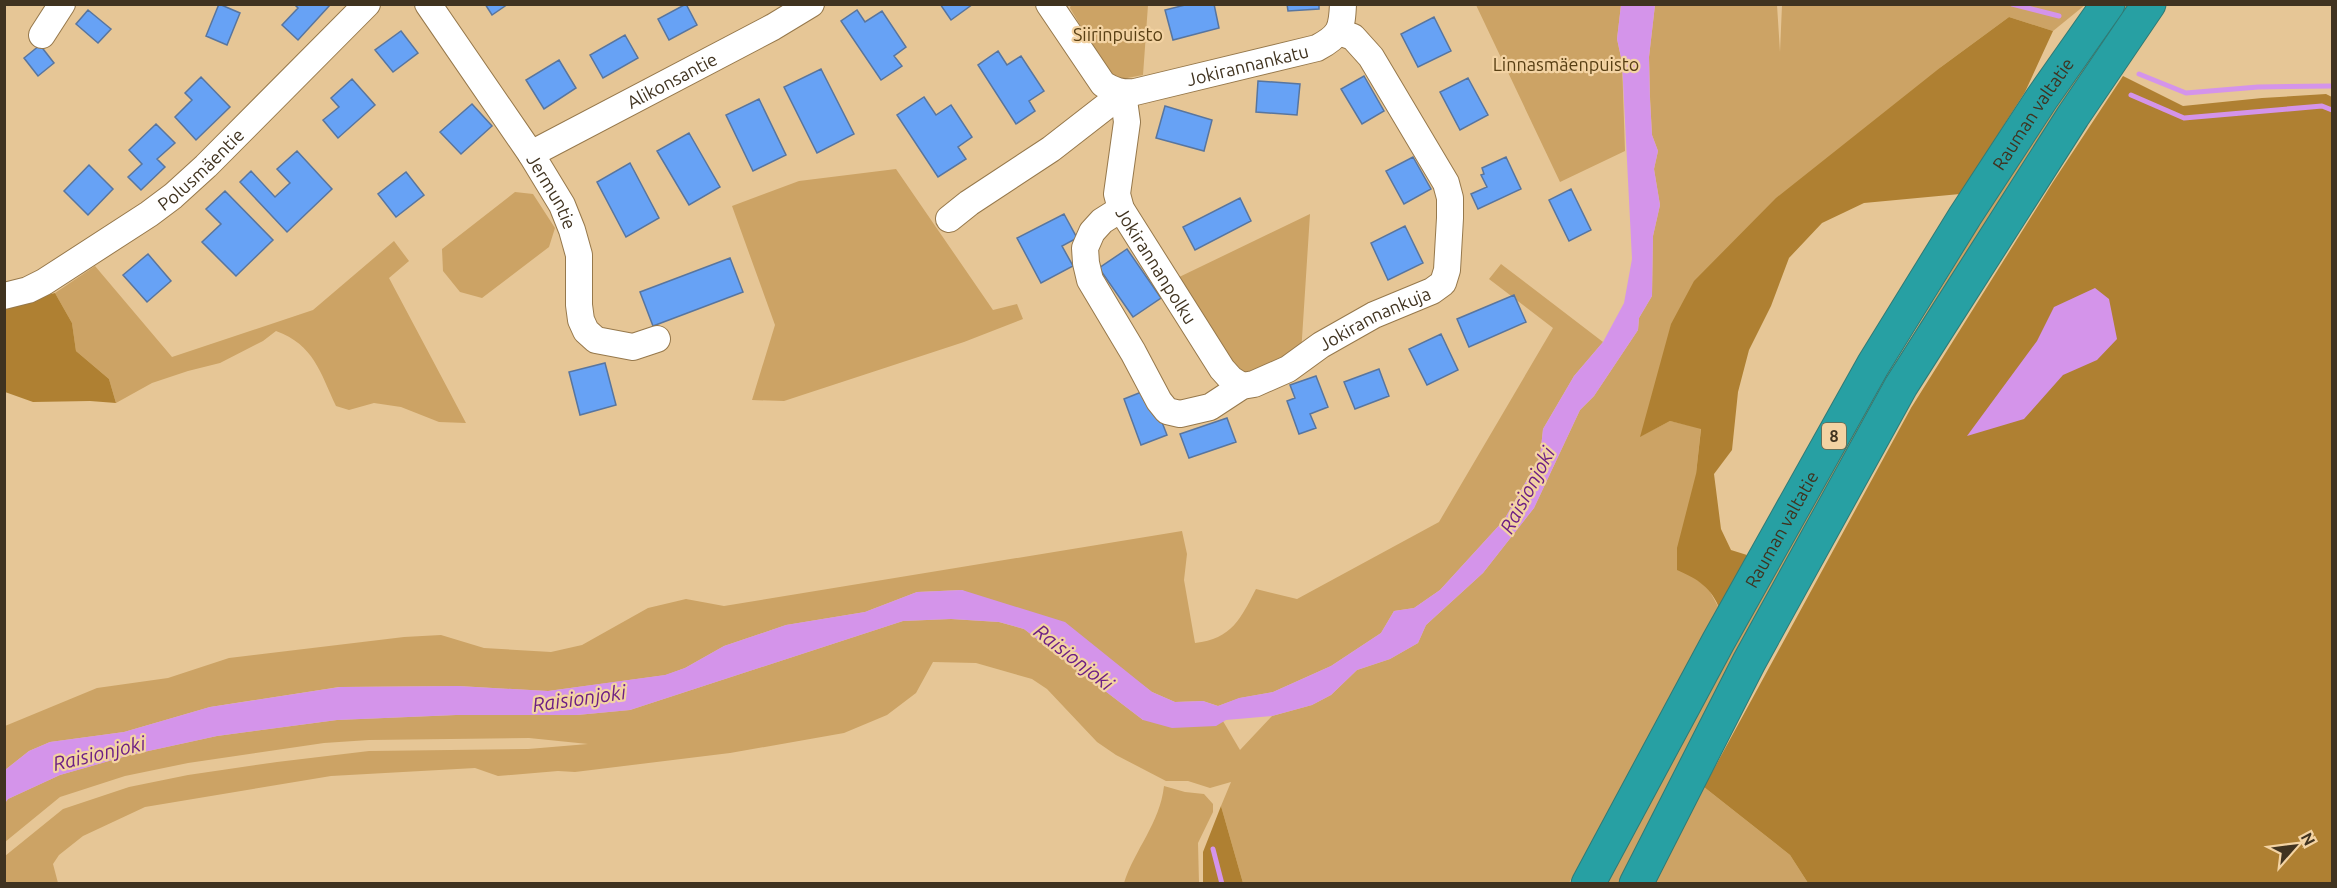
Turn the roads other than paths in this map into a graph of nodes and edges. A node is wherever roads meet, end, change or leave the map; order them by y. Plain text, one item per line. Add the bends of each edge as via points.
1 (62, 4) edge
2 (367, 4) edge
3 (429, 4) edge
4 (812, 4) edge
5 (1049, 4) edge
6 (1343, 4) edge
7 (2108, 4) edge
8 (2149, 4) edge
9 (1339, 32) junction
10 (42, 35) dead end
11 (1123, 93) junction
12 (531, 154) junction
13 (1121, 209) junction
14 (949, 219) dead end
15 (4, 296) edge
16 (657, 339) dead end
17 (1242, 386) junction
18 (1588, 884) edge
19 (1636, 884) edge

1 - 10 street
2 - 15 street, Polusmäentie via 173,196 44,282
3 - 12 street, Jermuntie
4 - 12 street, Alikonsantie
5 - 11 street via 1101,81
6 - 9 street
7 - 18 highway, Rauman valtatie / 8 via 1965,216 1873,365
8 - 19 highway, Rauman valtatie / 8 via 1901,386 1749,662
9 - 11 street, Jokirannankatu via 1330,41 1304,52
9 - 17 street, Jokirannankuja via 1353,37 1371,57 1446,183 1450,198 1447,270 1443,283 1432,291 1374,315 1270,378
11 - 13 street, Jokirannanpolku via 1127,122 1117,194
11 - 14 street via 1051,149
12 - 16 street, Jermuntie via 562,205 572,230 579,255 581,320 586,331 596,340 633,347
13 - 17 street, Jokirannanpolku via 1222,369
13 - 17 street, Jokirannankuja via 1092,232 1085,248 1086,263 1100,300 1159,401 1167,411 1180,414 1210,407

